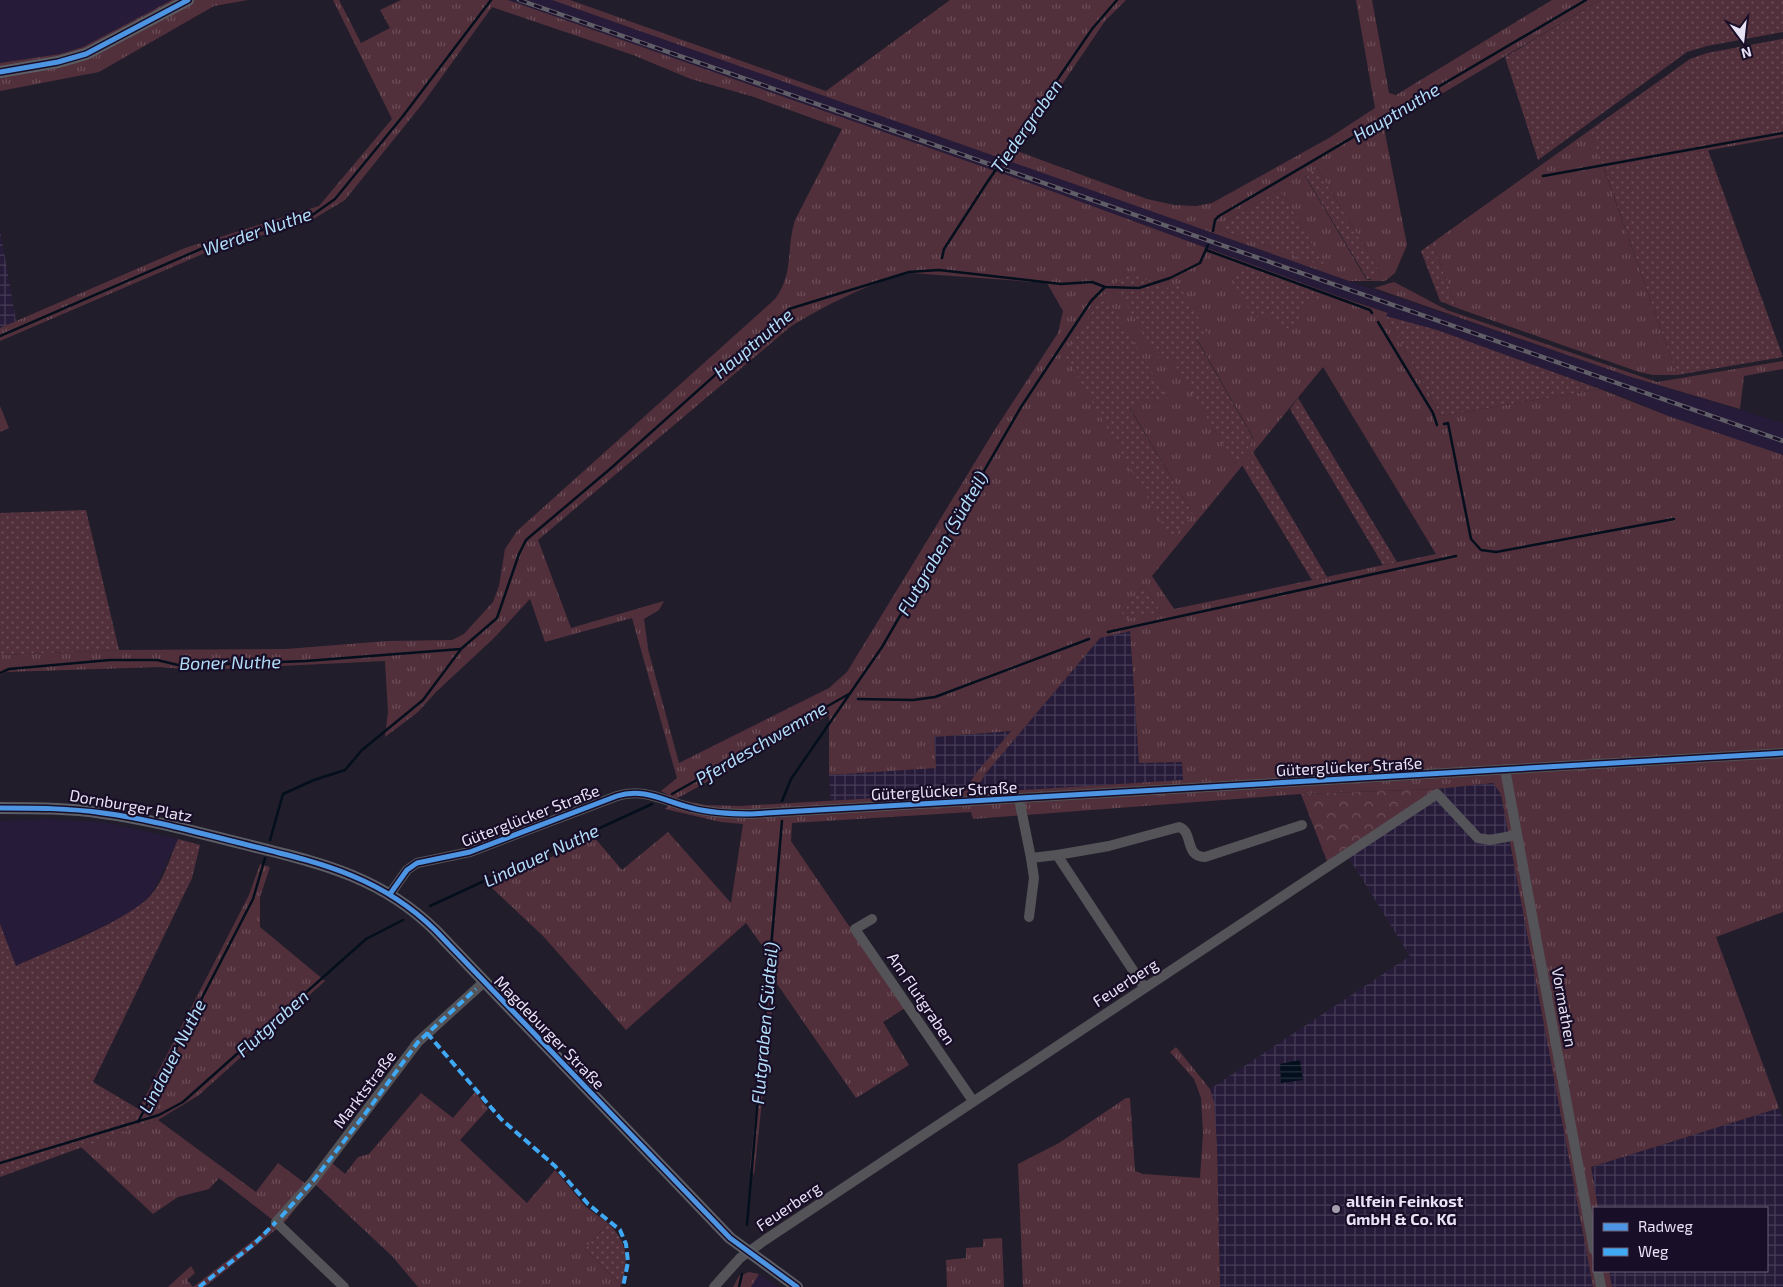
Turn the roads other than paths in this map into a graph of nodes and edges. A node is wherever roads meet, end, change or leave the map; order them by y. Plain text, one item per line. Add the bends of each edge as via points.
1 (188, 0) edge
2 (0, 72) edge
3 (1783, 753) edge
4 (1505, 769) junction
5 (1019, 799) junction
6 (0, 808) edge
7 (1302, 824) dead end
8 (1517, 835) junction
9 (254, 846) joint
10 (1058, 855) junction
11 (1030, 858) junction
12 (390, 894) junction
13 (1029, 916) dead end
14 (872, 919) dead end
15 (484, 982) junction
16 (1144, 987) junction
17 (973, 1101) junction
18 (1593, 1245) edge
19 (748, 1253) junction
20 (1598, 1272) edge
21 (344, 1287) edge
22 (714, 1287) edge
23 (797, 1287) edge
24 (1601, 1287) edge

1 - 2 main road via 86,54
3 - 4 street, Güterglücker Straße
4 - 5 street, Güterglücker Straße
4 - 8 street, Vormathen
5 - 11 street
5 - 12 street, Güterglücker Straße via 750,814 722,813 638,792 626,793 470,852 417,863 407,870
6 - 9 main road, Dornburger Platz via 54,808 104,813
7 - 10 street via 1206,857 1192,852 1186,832 1179,827 1109,846
8 - 16 street, Feuerberg via 1490,840 1478,838 1437,794
8 - 18 street, Vormathen
9 - 12 main road, Magdeburger Straße via 339,869
10 - 11 street
10 - 16 street
11 - 13 street via 1034,878
12 - 15 main road, Magdeburger Straße via 422,917
14 - 17 street, Am Flutgraben via 855,929
15 - 19 main road, Magdeburger Straße
15 - 21 street, Marktstraße via 418,1042 313,1181 276,1222
16 - 17 street, Feuerberg
17 - 19 street, Feuerberg
19 - 22 street, Feuerberg
19 - 23 main road, Magdeburger Straße
20 - 24 street

